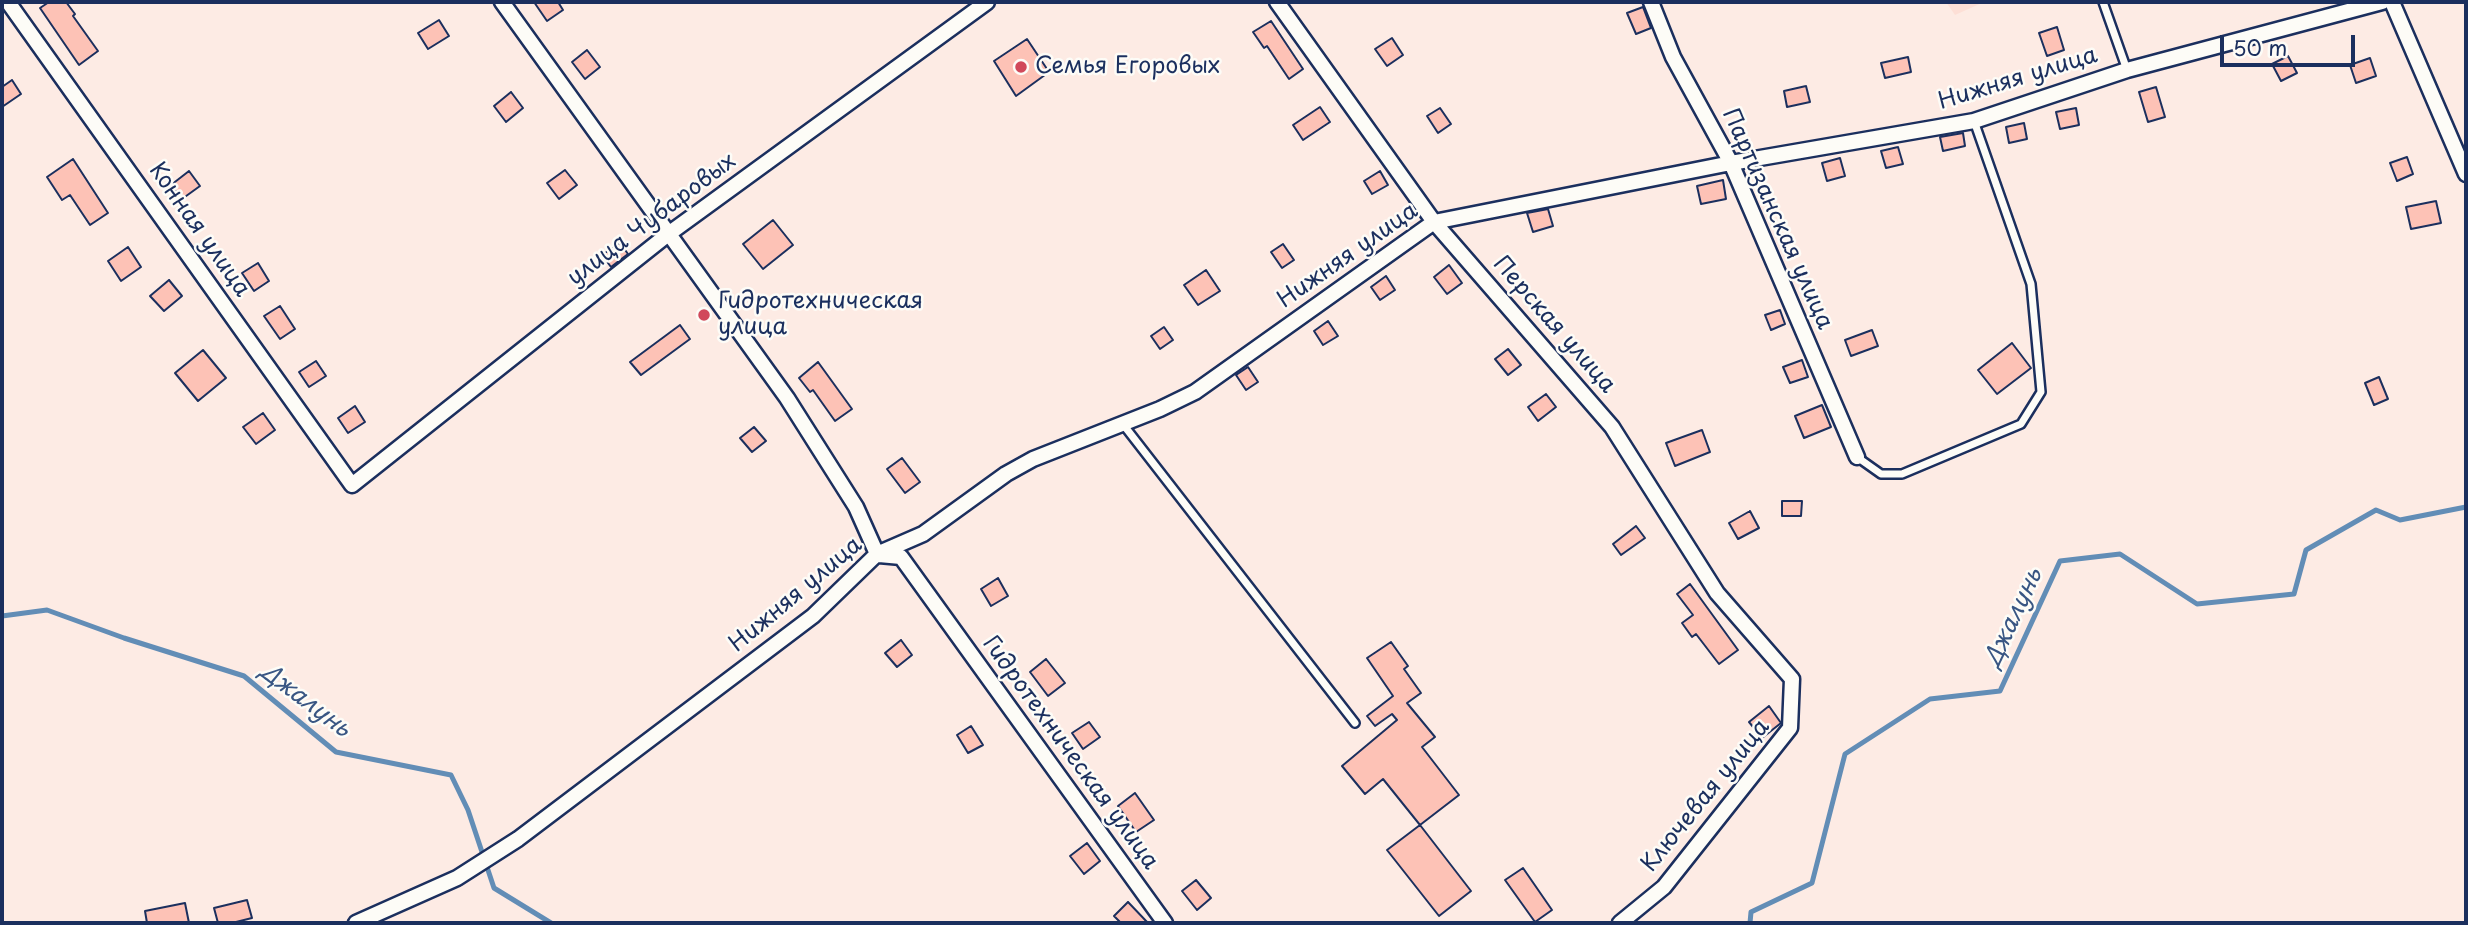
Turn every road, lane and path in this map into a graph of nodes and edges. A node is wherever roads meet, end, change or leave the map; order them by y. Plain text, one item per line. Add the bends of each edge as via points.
1 (502, 2) edge
2 (987, 2) edge
3 (1277, 2) edge
4 (1651, 2) edge
5 (2103, 2) edge
6 (2382, 2) edge
7 (2392, 2) edge
8 (8, 5) edge
9 (2127, 69) junction
10 (1974, 121) junction
11 (1731, 163) junction
12 (2466, 174) edge
13 (1434, 222) junction
14 (667, 235) junction
15 (1122, 423) junction
16 (1857, 457) joint
17 (352, 485) joint
18 (877, 554) junction
19 (1792, 679) joint
20 (1355, 723) dead end
21 (362, 922) edge
22 (1165, 923) edge
23 (1620, 923) edge

1 - 14 street
2 - 14 street, улица Чубаровых
3 - 13 street, Перская улица
4 - 11 street, Партизанская улица via 1673,57
5 - 9 lane
6 - 9 street, Нижняя улица
7 - 12 street
8 - 17 street, Конная улица
9 - 10 street, Нижняя улица
10 - 11 street, Нижняя улица
10 - 16 lane via 2031,284 2041,392 2021,424 1902,474 1881,474
11 - 13 street, Нижняя улица
11 - 16 street, Партизанская улица
13 - 15 street, Нижняя улица via 1195,392
13 - 19 street, Перская улица via 1612,427 1717,593
14 - 17 street, улица Чубаровых
14 - 18 street via 787,398 856,507
15 - 18 street, Нижняя улица via 1033,458 923,534
15 - 20 lane
18 - 21 street, Нижняя улица via 813,616 518,839 457,878
18 - 22 street, Гидротехническая улица via 901,557
19 - 23 street, Ключевая улица via 1790,728 1664,887

